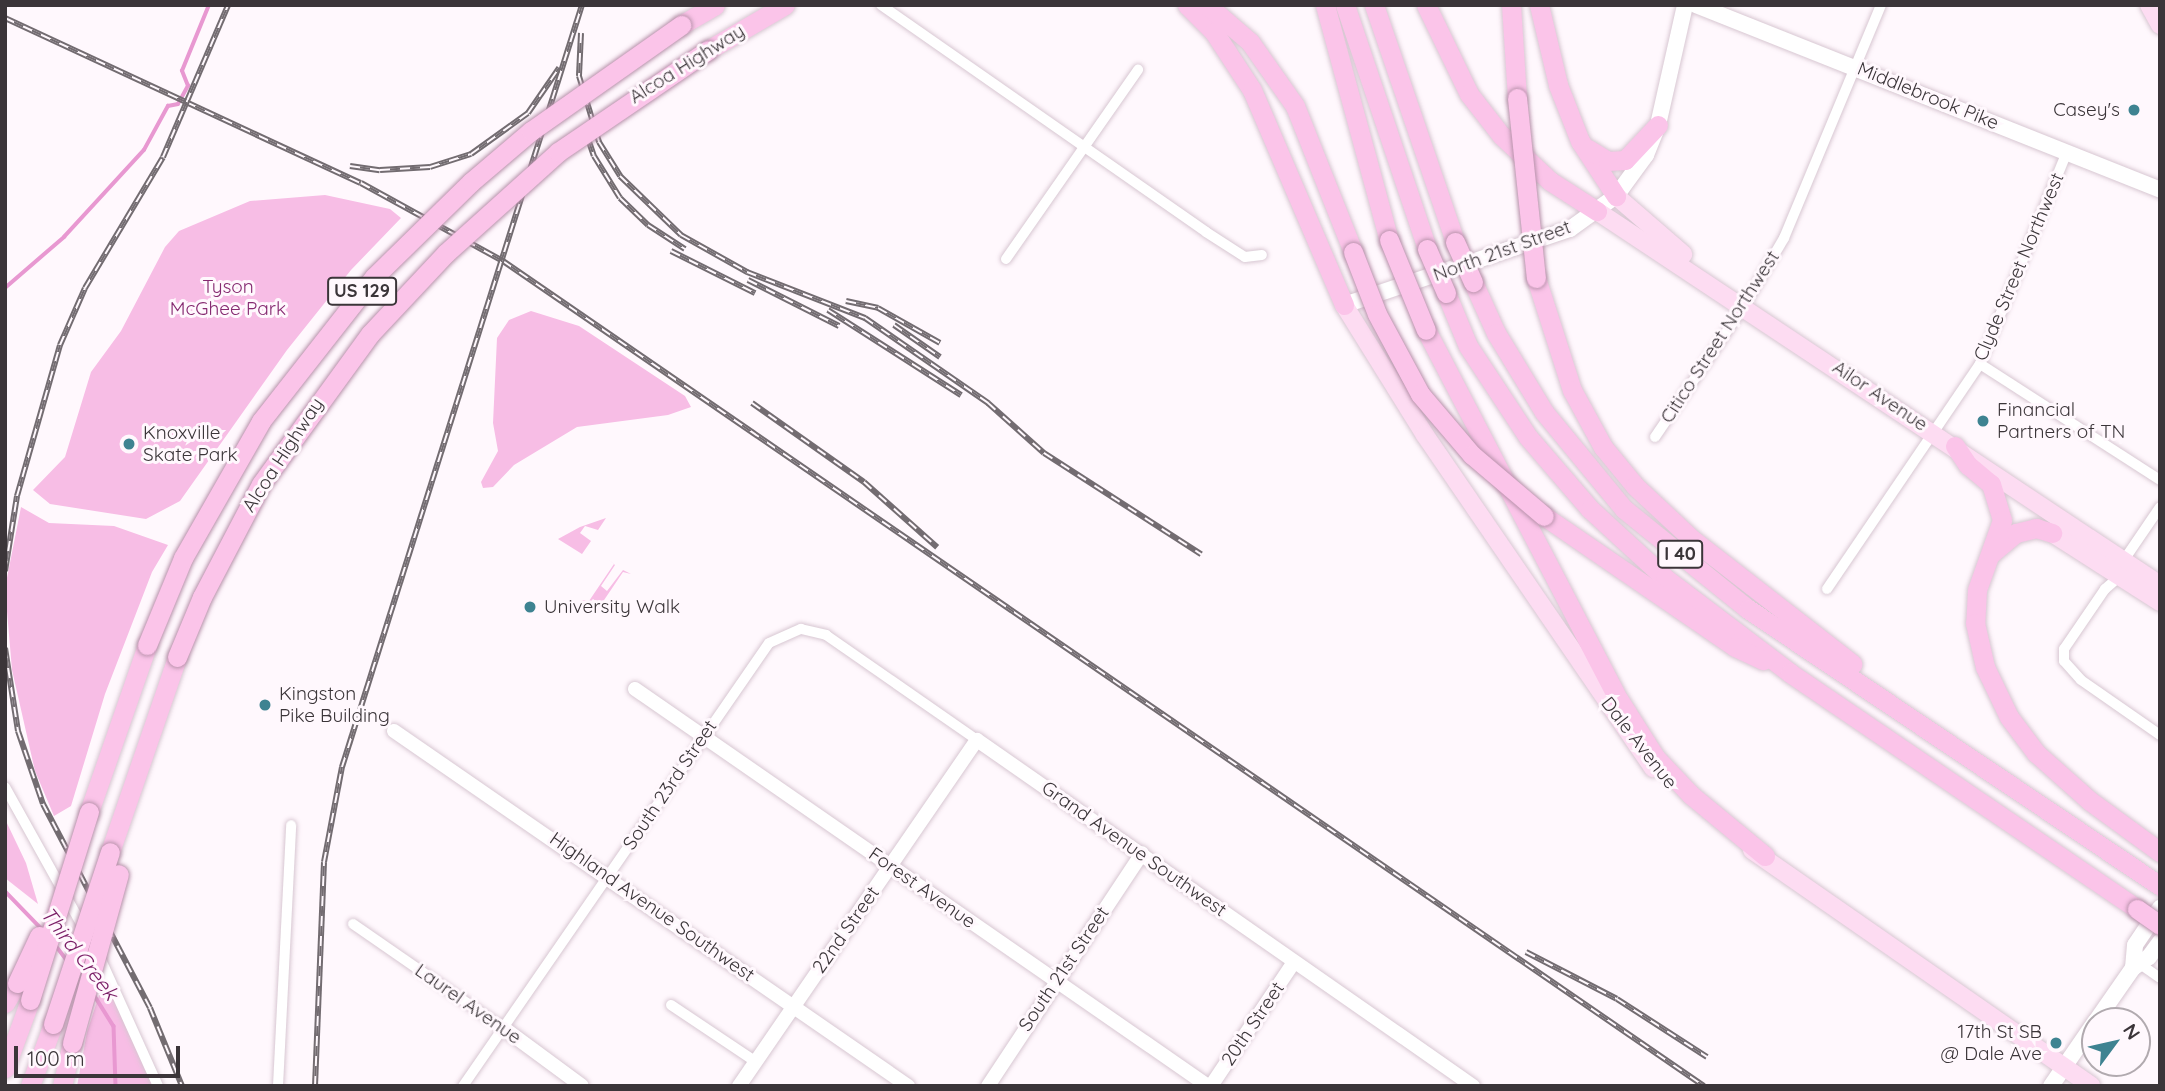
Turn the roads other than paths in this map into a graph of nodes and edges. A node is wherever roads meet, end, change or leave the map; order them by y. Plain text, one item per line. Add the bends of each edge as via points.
1 (715, 5) edge
2 (785, 5) edge
3 (881, 5) edge
4 (1187, 5) edge
5 (1207, 5) edge
6 (1325, 5) edge
7 (1345, 5) edge
8 (1374, 5) edge
9 (1426, 5) edge
10 (1511, 5) edge
11 (1539, 5) edge
12 (1685, 5) edge
13 (1696, 5) edge
14 (1881, 5) edge
15 (2149, 5) edge
16 (2160, 25) edge
17 (1857, 67) junction
18 (1138, 70) dead end
19 (1658, 125) junction
20 (1580, 141) junction
21 (1087, 146) junction
22 (2067, 152) junction
23 (2160, 180) edge
24 (2139, 183) junction
25 (2160, 190) edge
26 (1616, 196) junction
27 (1597, 211) junction
28 (1262, 255) dead end
29 (1006, 259) dead end
30 (1738, 302) junction
31 (1344, 305) junction
32 (1980, 364) junction
33 (1934, 432) junction
34 (1655, 437) dead end
35 (1955, 446) junction
36 (2159, 478) edge
37 (2160, 507) edge
38 (2052, 533) joint
39 (1989, 556) junction
40 (2122, 568) junction
41 (2160, 584) edge
42 (1827, 589) dead end
43 (2160, 602) edge
44 (790, 632) joint
45 (1790, 673) junction
46 (635, 689) dead end
47 (394, 731) dead end
48 (2160, 735) edge
49 (704, 736) junction
50 (977, 740) junction
51 (1964, 751) junction
52 (138, 775) junction
53 (5, 787) edge
54 (291, 825) dead end
55 (2160, 852) edge
56 (1142, 853) junction
57 (1765, 856) junction
58 (890, 866) junction
59 (608, 876) junction
60 (66, 882) junction
61 (2157, 884) edge
62 (2160, 908) edge
63 (353, 924) dead end
64 (2160, 925) edge
65 (2160, 942) edge
66 (1294, 962) junction
67 (2137, 966) junction
68 (2160, 978) edge
69 (1057, 979) junction
70 (5, 1003) edge
71 (670, 1005) dead end
72 (793, 1006) junction
73 (2106, 1007) edge
74 (502, 1027) junction
75 (2081, 1043) edge
76 (756, 1062) junction
77 (2065, 1066) junction
78 (5, 1068) edge
79 (30, 1086) edge
80 (62, 1086) edge
81 (158, 1086) edge
82 (278, 1086) edge
83 (463, 1086) edge
84 (583, 1086) edge
85 (739, 1086) edge
86 (908, 1086) edge
87 (988, 1086) edge
88 (1210, 1086) edge
89 (1473, 1086) edge
90 (2051, 1086) edge
91 (2091, 1086) edge

1 - 60 highway, Alcoa Highway / US 129, bridge via 531,131 471,182 366,287 261,422 183,558 147,645
2 - 52 highway, Alcoa Highway / US 129, bridge via 708,50 558,152 446,253 370,334 261,484 207,586 177,657
3 - 21 street
4 - 31 highway via 1214,32 1252,90
5 - 45 highway, bridge via 1250,42 1295,106 1377,314 1420,394 1472,455 1544,516 1735,647
6 - 57 highway, bridge via 1389,240 1426,330 1580,629 1655,757 1691,795
7 - 45 highway, I 40, bridge via 1427,249 1468,346 1528,437 1590,509 1665,578
8 - 51 highway, I 40, bridge via 1455,242 1496,333 1544,411 1624,509 1748,609
9 - 27 highway via 1469,94 1501,135 1550,181
10 - 51 highway, bridge via 1536,278 1572,390 1603,447 1635,486 1693,540
11 - 20 highway via 1558,85
12 - 19 main road, North 21st Street
13 - 17 main road, Middlebrook Pike
14 - 17 street, Citico Street Northwest
15 - 16 main road
17 - 22 main road, Middlebrook Pike
17 - 30 street, Citico Street Northwest via 1784,237
18 - 21 street
19 - 20 highway via 1625,160 1595,156
19 - 26 main road, North 21st Street via 1646,155
20 - 26 highway
21 - 28 street via 1245,257
21 - 29 street
22 - 24 main road, Middlebrook Pike
22 - 32 street, Clyde Street Northwest
23 - 24 main road
24 - 25 main road, Middlebrook Pike
26 - 27 main road, North 21st Street
26 - 30 main road
27 - 30 main road, Ailor Avenue
27 - 31 main road, North 21st Street via 1545,239
30 - 33 main road, Ailor Avenue
30 - 34 street, Citico Street Northwest
31 - 57 main road, Dale Avenue via 1425,435 1649,764 1699,812
32 - 33 street, Clyde Street Northwest
32 - 36 street
33 - 35 main road, Ailor Avenue
33 - 42 street, Clyde Street Northwest
35 - 39 highway via 1997,495 2002,520
35 - 40 main road, Ailor Avenue
37 - 40 street
38 - 39 highway via 2036,528 2016,533
38 - 40 main road, Ailor Avenue
39 - 55 highway via 1977,590 1975,623 1985,667 2009,717 2036,753 2090,802
40 - 41 main road, Ailor Avenue
40 - 43 main road, Ailor Avenue
40 - 48 street via 2076,629 2064,649 2064,661 2081,680
44 - 49 street, South 23rd Street via 769,643 758,656
44 - 50 street, Grand Avenue Southwest via 802,629 826,635
45 - 64 highway, I 40, bridge
46 - 49 street, Forest Avenue
47 - 59 street, Highland Avenue Southwest
49 - 58 street, Forest Avenue
49 - 59 street, South 23rd Street
50 - 56 street, Grand Avenue Southwest
50 - 58 street, 22nd Street
51 - 61 highway, I 40
52 - 79 highway, Alcoa Highway / US 129, bridge
52 - 80 highway, bridge via 119,874
53 - 81 street via 32,842 113,977
54 - 82 street
56 - 66 street, Grand Avenue Southwest
56 - 69 street, South 21st Street
57 - 77 main road, Dale Avenue
58 - 69 street, Forest Avenue
58 - 72 street, 22nd Street
59 - 72 street, Highland Avenue Southwest
59 - 74 street, South 23rd Street
60 - 70 highway, bridge
60 - 78 highway, Alcoa Highway / US 129, bridge
62 - 67 main road via 2135,945
63 - 74 street, Laurel Avenue
65 - 67 main road
66 - 88 street, 20th Street
66 - 89 street, Grand Avenue Southwest
67 - 68 street
67 - 73 main road
69 - 87 street, South 21st Street
69 - 88 street, Forest Avenue
71 - 76 street
72 - 76 street, 22nd Street
72 - 86 street, Highland Avenue Southwest
74 - 83 street, South 23rd Street
74 - 84 street, Laurel Avenue
75 - 77 main road
76 - 85 street, 22nd Street
77 - 90 main road
77 - 91 main road, Dale Avenue

